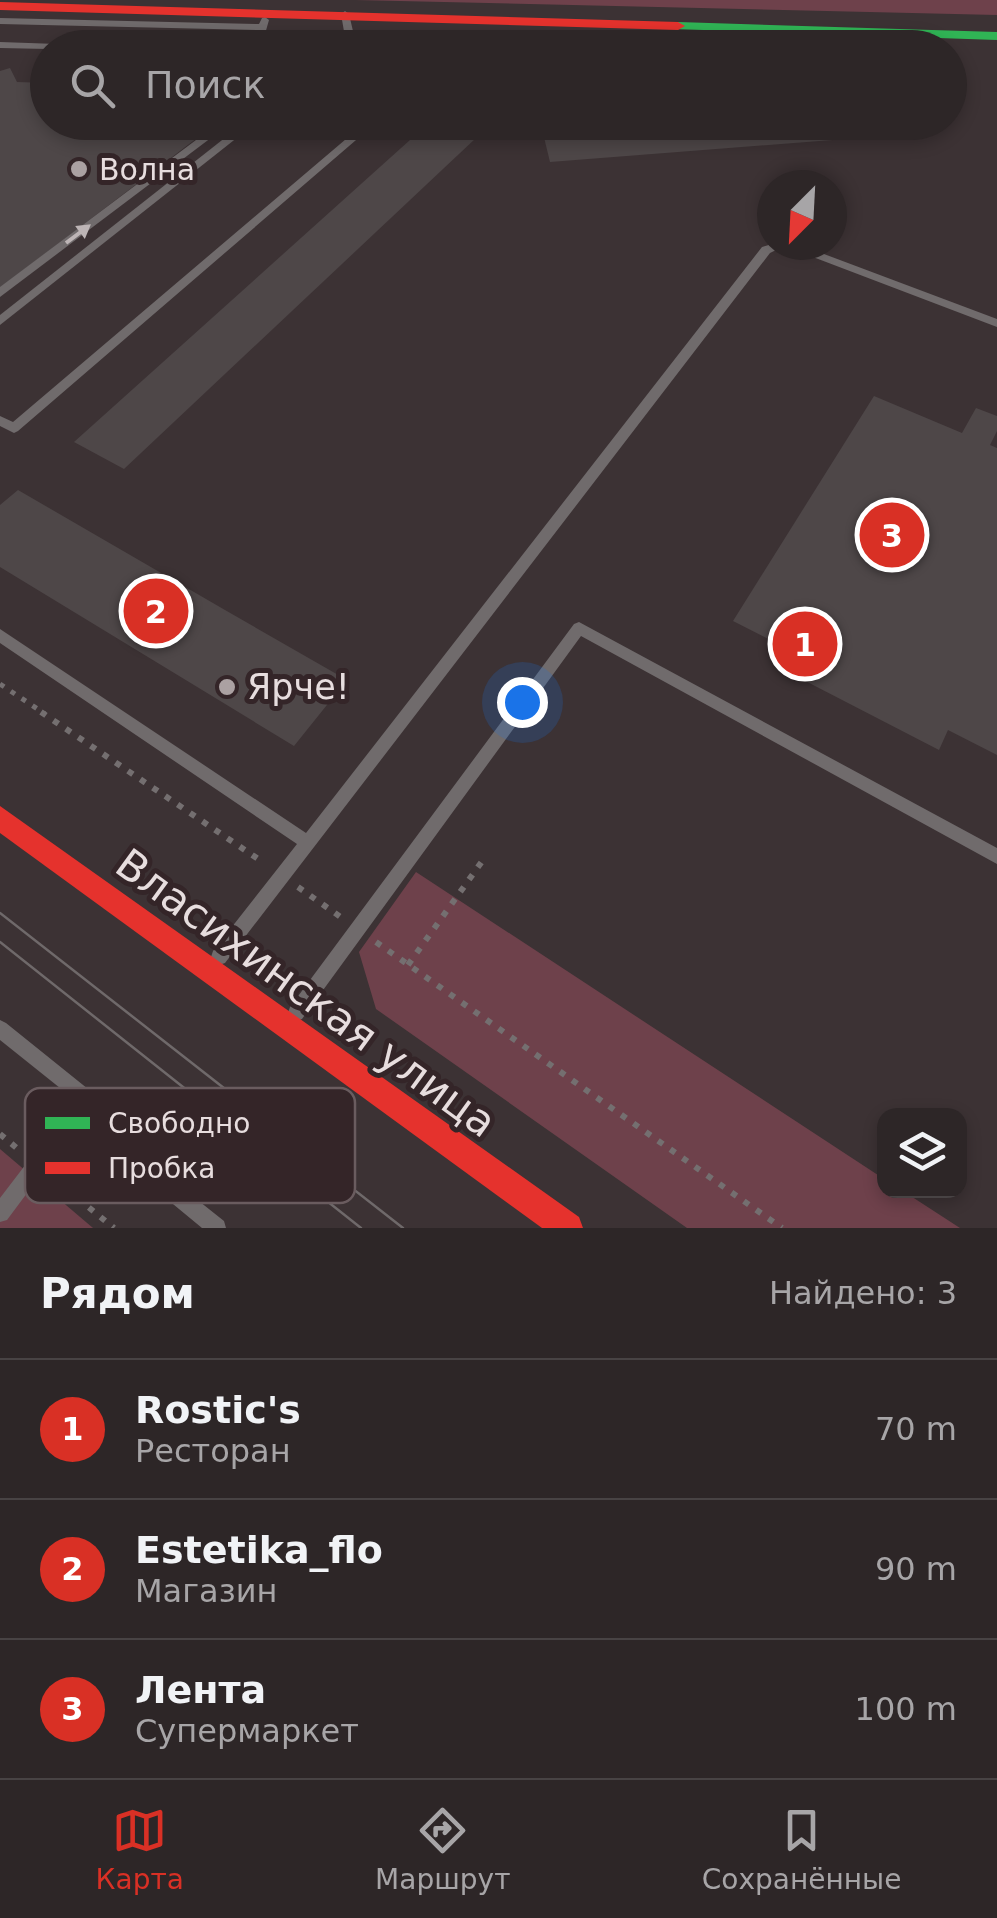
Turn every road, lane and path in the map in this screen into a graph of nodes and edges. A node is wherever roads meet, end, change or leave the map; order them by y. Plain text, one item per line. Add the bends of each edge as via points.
1 (0, 6) edge
2 (345, 14) junction
3 (265, 20) junction
4 (0, 21) edge
5 (262, 30) edge
6 (348, 30) edge
7 (819, 30) edge
8 (967, 35) edge
9 (997, 36) edge
10 (0, 45) edge
11 (30, 46) edge
12 (203, 140) edge
13 (229, 140) edge
14 (351, 140) edge
15 (758, 260) edge
16 (829, 260) edge
17 (0, 293) edge
18 (0, 321) edge
19 (997, 323) edge
20 (0, 421) edge
21 (0, 635) edge
22 (0, 684) edge
23 (0, 818) edge
24 (308, 843) junction
25 (997, 856) edge
26 (483, 860) dead end
27 (282, 876) junction
28 (358, 929) junction
29 (408, 965) junction
30 (209, 969) junction
31 (286, 1025) junction
32 (0, 1029) edge
33 (72, 1088) edge
34 (25, 1181) edge
35 (186, 1203) edge
36 (0, 1213) edge
37 (217, 1228) edge
38 (568, 1228) edge
39 (782, 1228) edge

1 - 3 main road
2 - 3 main road
2 - 6 lane
2 - 7 main road
3 - 4 lane
3 - 5 lane
8 - 9 main road
10 - 11 lane
17 -> 12 lane
13 - 18 lane
14 - 20 lane via 14,428
15 - 24 lane
16 - 19 lane
21 - 24 lane
22 - 27 path
23 - 30 main road, Власихинская улица
24 - 27 lane
25 - 28 lane via 579,628
26 - 29 path
27 - 28 path
27 - 30 lane
28 - 29 path
28 - 31 lane
29 - 39 path
30 - 31 main road, Власихинская улица
31 - 38 main road, Власихинская улица
32 - 33 lane
34 - 36 lane
35 - 37 lane

